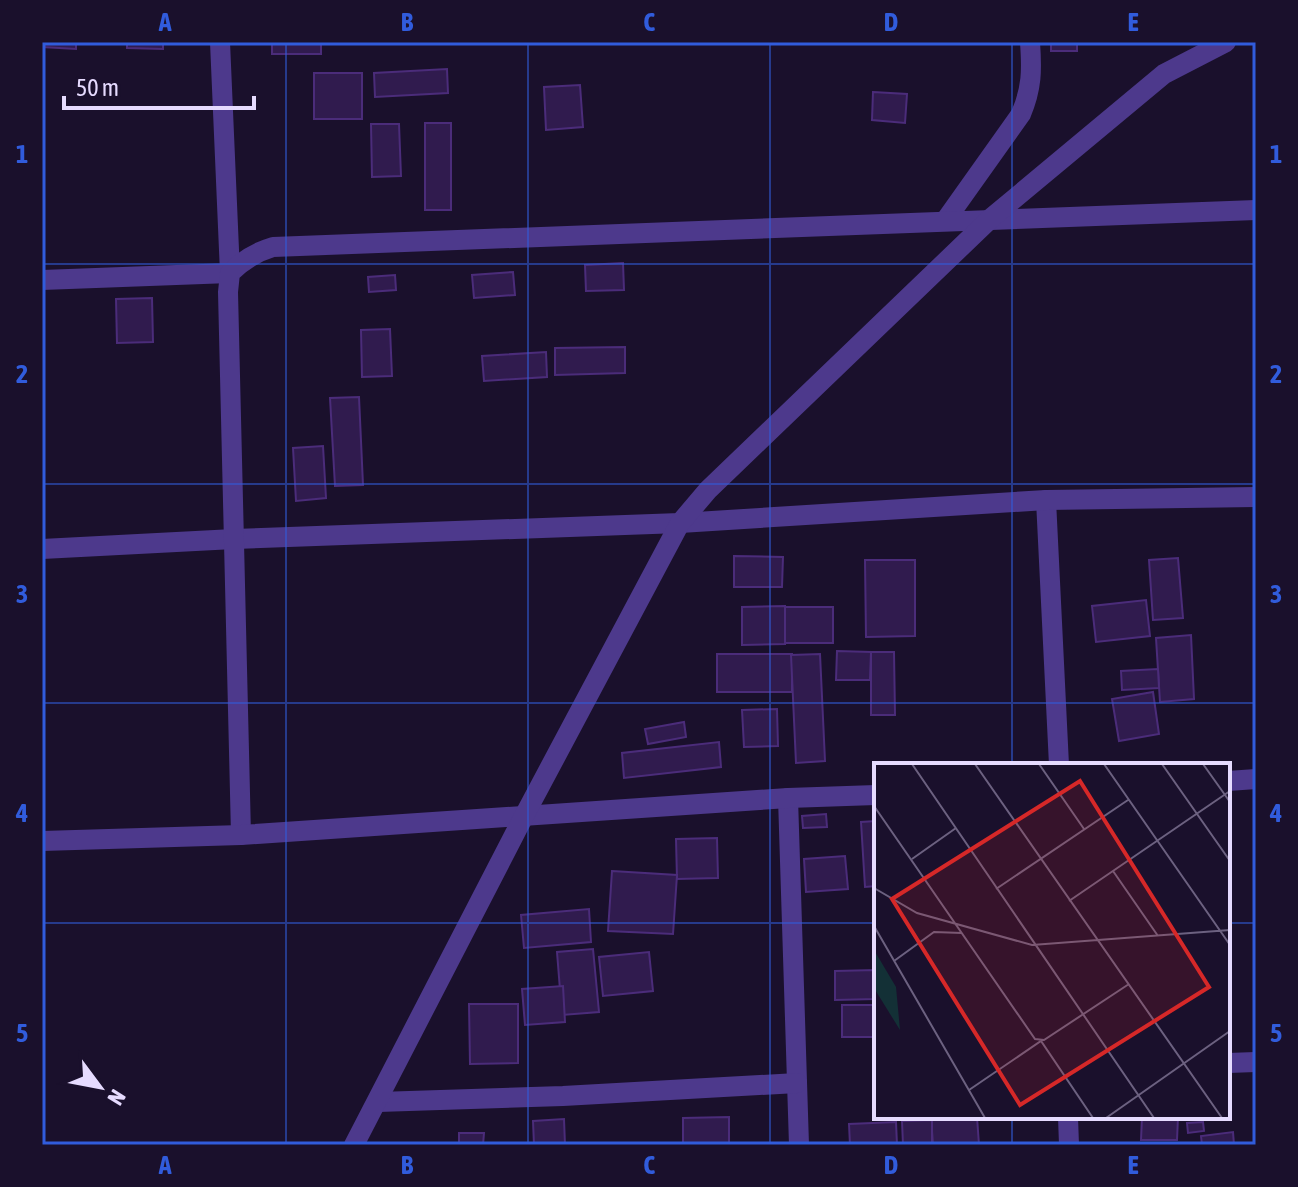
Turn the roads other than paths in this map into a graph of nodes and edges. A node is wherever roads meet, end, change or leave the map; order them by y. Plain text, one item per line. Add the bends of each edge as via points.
1 (220, 42) edge
2 (1030, 42) edge
3 (1226, 42) edge
4 (1256, 210) edge
5 (990, 219) junction
6 (945, 221) junction
7 (230, 273) junction
8 (42, 280) edge
9 (1256, 497) edge
10 (1046, 500) junction
11 (680, 523) junction
12 (234, 539) junction
13 (42, 549) edge
14 (1059, 763) edge
15 (1256, 779) edge
16 (1230, 781) edge
17 (874, 795) edge
18 (788, 798) junction
19 (524, 816) junction
20 (241, 835) junction
21 (42, 841) edge
22 (1256, 1062) edge
23 (1230, 1063) edge
24 (797, 1083) junction
25 (378, 1102) junction
26 (1068, 1119) edge
27 (354, 1145) edge
28 (799, 1145) edge
29 (1069, 1145) edge

1 - 7 street
2 - 6 street via 1032,75 1021,114
3 - 5 street via 1164,74
4 - 5 street
5 - 6 street
5 - 11 street
6 - 7 street via 273,247 257,252
7 - 8 street
7 - 12 street
9 - 10 street
10 - 11 street
10 - 14 street
11 - 12 street
11 - 19 street
12 - 13 street
12 - 20 street
15 - 16 street
17 - 18 street
18 - 19 street
18 - 24 street
19 - 20 street
19 - 25 street
20 - 21 street
22 - 23 street
24 - 25 street
24 - 28 street
25 - 27 street
26 - 29 street

